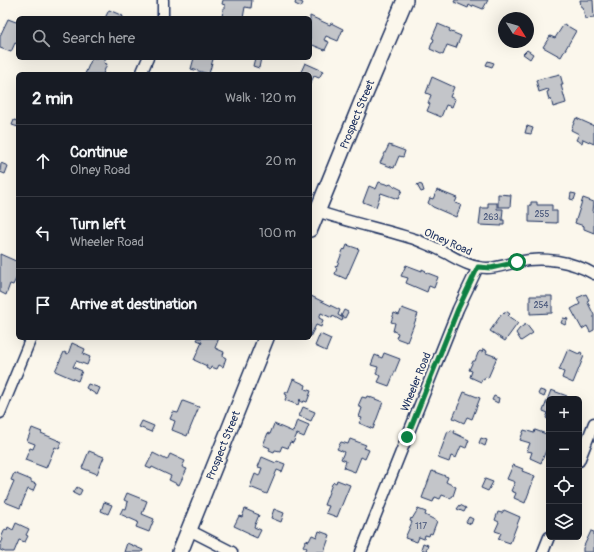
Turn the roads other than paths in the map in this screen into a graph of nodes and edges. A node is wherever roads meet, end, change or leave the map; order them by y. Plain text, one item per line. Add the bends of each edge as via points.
1 (163, 0) edge
2 (405, 0) edge
3 (163, 16) edge
4 (147, 60) edge
5 (142, 72) edge
6 (317, 211) junction
7 (312, 224) edge
8 (478, 267) junction
9 (594, 274) edge
10 (30, 340) edge
11 (265, 340) edge
12 (0, 413) edge
13 (594, 422) edge
14 (582, 453) edge
15 (189, 530) junction
16 (548, 540) edge
17 (180, 552) edge
18 (232, 552) edge
19 (361, 552) edge
20 (543, 552) edge

1 - 3 street
2 - 6 main road, Prospect Street
4 - 5 street
6 - 7 main road, Prospect Street
6 - 8 street, Olney Road via 412,239
8 - 9 street, Olney Road via 491,268 531,259 577,266
8 - 19 street, Wheeler Road via 458,309
10 - 12 street
11 - 15 main road, Prospect Street
13 - 14 street
15 - 17 main road, Prospect Street
15 - 18 street
16 - 20 street

